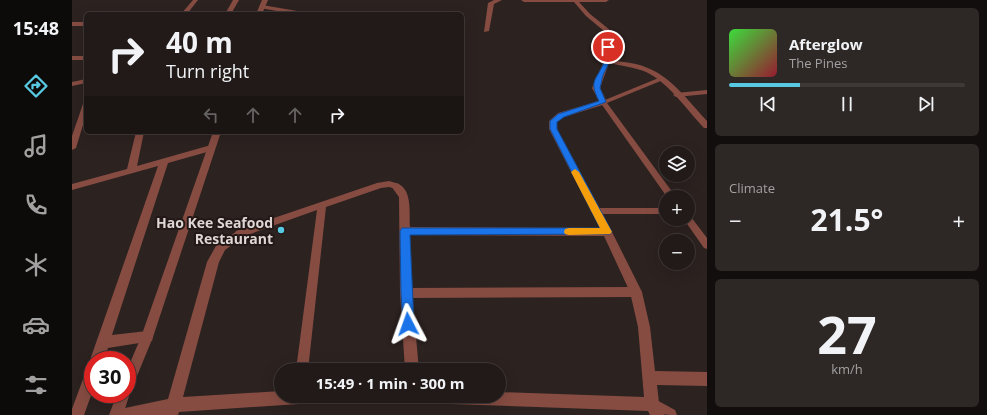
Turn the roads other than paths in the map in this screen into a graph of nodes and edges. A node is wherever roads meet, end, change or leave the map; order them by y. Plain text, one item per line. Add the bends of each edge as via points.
1 (196, 0) edge
2 (236, 0) edge
3 (265, 0) edge
4 (499, 0) edge
5 (524, 0) edge
6 (606, 0) edge
7 (576, 1) junction
8 (262, 7) junction
9 (186, 12) edge
10 (229, 12) edge
11 (260, 12) edge
12 (285, 12) edge
13 (72, 24) edge
14 (84, 24) edge
15 (486, 31) dead end
16 (72, 58) edge
17 (84, 58) edge
18 (607, 61) junction
19 (662, 79) junction
20 (84, 81) edge
21 (72, 84) edge
22 (707, 92) edge
23 (676, 94) junction
24 (603, 102) junction
25 (84, 110) edge
26 (707, 126) edge
27 (140, 134) edge
28 (216, 134) edge
29 (72, 148) edge
30 (212, 148) junction
31 (164, 161) junction
32 (131, 170) junction
33 (396, 186) joint
34 (72, 187) edge
35 (667, 190) edge
36 (322, 205) junction
37 (595, 211) junction
38 (659, 211) edge
39 (693, 226) edge
40 (405, 231) junction
41 (607, 232) junction
42 (239, 234) joint
43 (707, 245) edge
44 (636, 292) junction
45 (406, 293) junction
46 (147, 337) junction
47 (103, 342) junction
48 (100, 351) edge
49 (303, 363) edge
50 (411, 363) edge
51 (136, 364) edge
52 (650, 378) junction
53 (707, 380) edge
54 (84, 391) edge
55 (274, 400) edge
56 (506, 401) edge
57 (121, 403) edge
58 (76, 409) edge
59 (654, 409) edge
60 (172, 410) edge
61 (116, 415) edge
62 (125, 415) edge
63 (670, 415) edge

1 - 9 lane
2 - 10 street
3 - 8 street
4 - 15 street via 491,3
5 - 7 street
6 - 7 street
7 - 18 street via 588,15 607,30
8 - 11 street
8 - 12 lane
13 - 14 street
16 - 17 street
18 - 19 street via 641,68
18 - 24 street via 596,88
19 - 23 street
19 - 24 lane
20 - 21 street
22 - 23 lane
23 - 26 street
24 - 35 lane
24 - 37 street via 561,115 553,121 554,129
25 - 29 lane
27 - 32 street
28 - 30 street
30 - 31 street
30 - 46 street
31 - 32 street
31 - 47 street
32 - 34 street
33 - 36 lane via 380,185
33 - 40 street via 404,197
36 - 42 lane
36 - 49 lane
37 - 38 lane
37 - 41 street
39 - 43 lane
40 - 41 street
40 - 45 street
41 - 44 street
42 - 60 street via 221,247 213,262
44 - 45 lane
44 - 52 street via 644,327
45 - 50 street
46 - 47 street
46 - 51 street
47 - 48 street
52 - 53 street
52 - 59 street
54 - 58 street
55 - 60 street
56 - 59 street
57 - 61 street
59 - 63 lane
60 - 62 street

